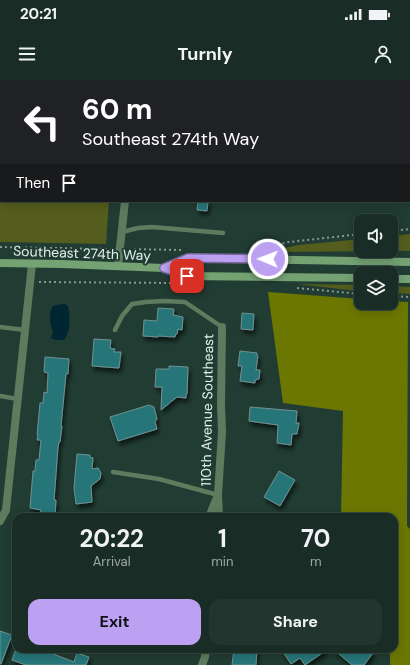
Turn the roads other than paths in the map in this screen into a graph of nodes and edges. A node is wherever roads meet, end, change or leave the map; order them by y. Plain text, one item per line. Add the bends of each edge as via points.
1 (125, 202) edge
2 (122, 232) junction
3 (223, 232) dead end
4 (410, 262) edge
5 (0, 263) edge
6 (32, 264) junction
7 (118, 266) junction
8 (164, 268) junction
9 (354, 278) edge
10 (398, 279) edge
11 (410, 279) edge
12 (0, 327) edge
13 (222, 327) joint
14 (25, 330) junction
15 (115, 330) dead end
16 (0, 396) edge
17 (18, 398) junction
18 (113, 472) dead end
19 (218, 495) junction
20 (211, 513) edge
21 (219, 513) edge
22 (0, 521) edge
23 (206, 653) edge
24 (202, 665) edge

1 - 2 street
2 - 3 lane via 152,227
2 - 7 street
4 - 8 main road, Southeast 274th Way via 188,258
5 - 6 main road, Southeast 274th Way
6 - 7 main road, Southeast 274th Way
6 - 14 street
7 - 8 main road, Southeast 274th Way
8 - 9 main road, Southeast 274th Way via 187,276
10 - 11 main road
12 - 14 lane
13 - 15 lane via 186,302 164,301 132,304
13 - 19 street, 110th Avenue Southeast via 222,432
14 - 17 street
16 - 17 lane
17 - 22 street via 6,510
18 - 19 lane via 159,479
19 - 20 street, 110th Avenue Southeast
19 - 21 street, 110th Avenue Southeast
23 - 24 street

